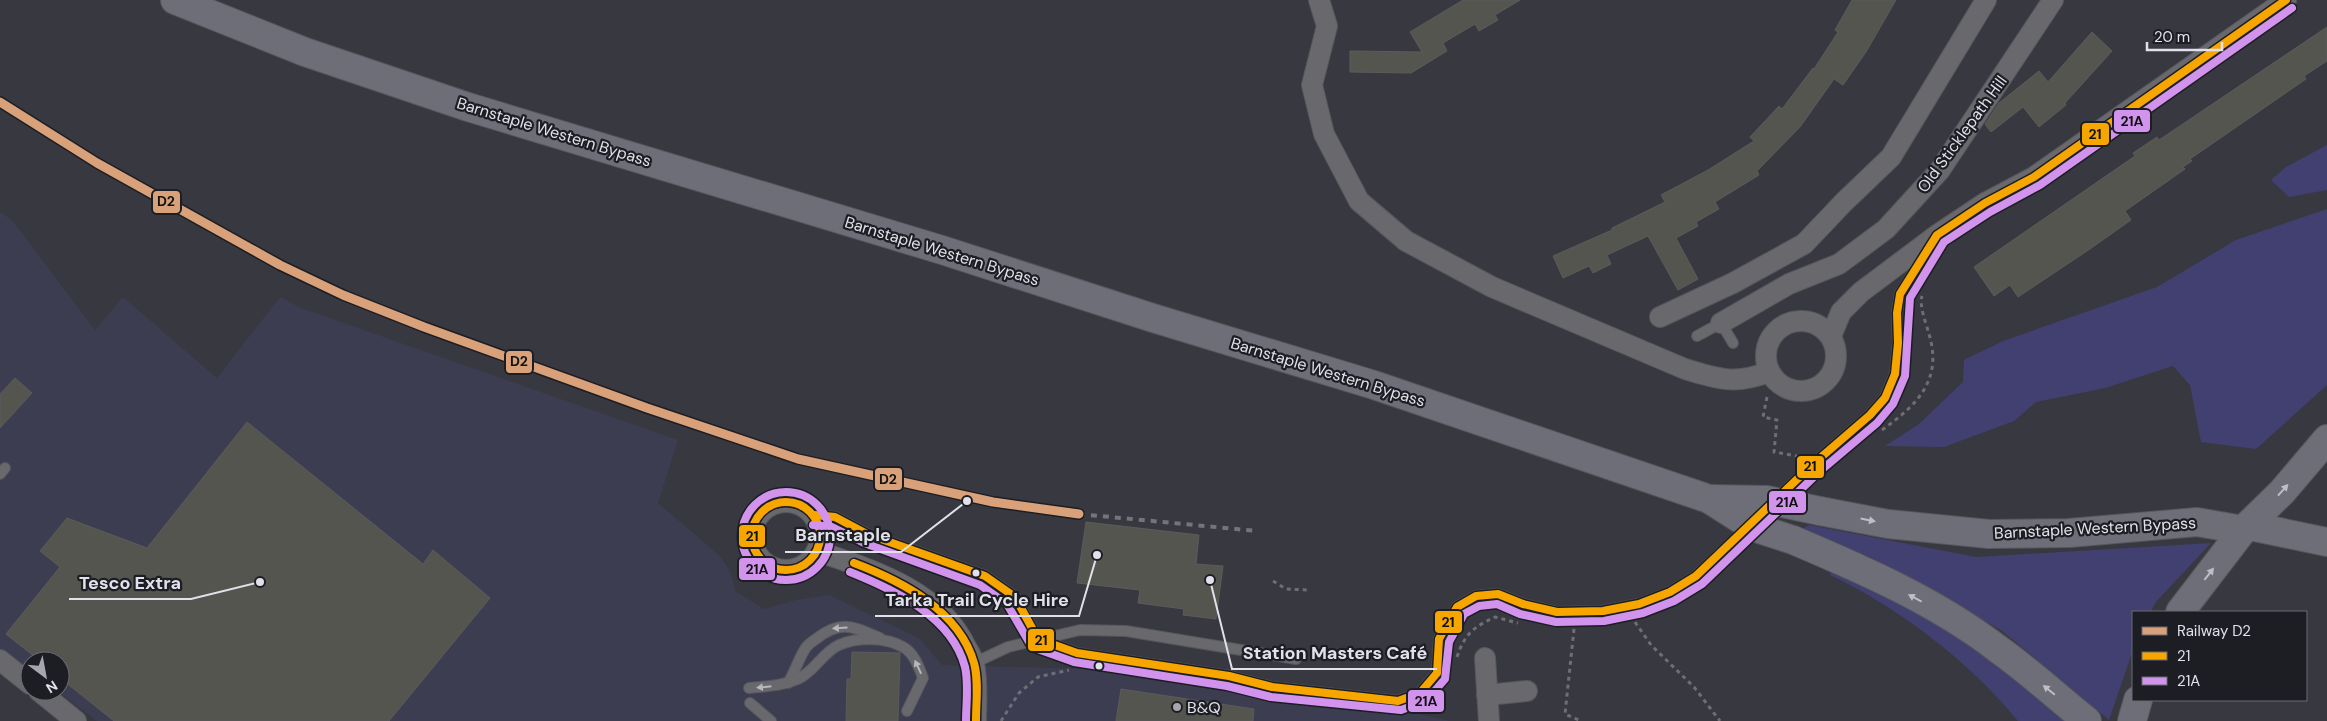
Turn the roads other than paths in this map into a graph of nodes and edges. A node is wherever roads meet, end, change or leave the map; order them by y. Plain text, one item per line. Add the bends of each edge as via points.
1 (175, 0) edge
2 (1320, 0) edge
3 (1986, 0) edge
4 (2053, 0) edge
5 (2286, 0) edge
6 (1937, 235) junction
7 (1660, 317) dead end
8 (1722, 323) junction
9 (1697, 336) dead end
10 (1831, 336) junction
11 (1733, 343) dead end
12 (1761, 375) junction
13 (2327, 439) edge
14 (1710, 499) junction
15 (814, 515) junction
16 (2246, 528) junction
17 (2327, 542) edge
18 (817, 551) junction
19 (2181, 611) edge
20 (1038, 639) junction
21 (886, 640) junction
22 (1485, 658) dead end
23 (1296, 659) dead end
24 (0, 660) edge
25 (974, 663) junction
26 (20, 676) edge
27 (788, 683) junction
28 (749, 688) dead end
29 (1527, 691) dead end
30 (1487, 695) junction
31 (51, 701) edge
32 (2138, 701) edge
33 (750, 703) dead end
34 (907, 711) dead end
35 (76, 721) edge
36 (771, 721) edge
37 (976, 721) edge
38 (1489, 721) edge
39 (2086, 721) edge
40 (2132, 721) edge

1 - 14 main road, Barnstaple Western Bypass via 305,52 468,107 1374,385
2 - 12 street via 1327,26 1312,85 1324,134 1359,201 1406,241 1492,287 1685,369 1718,379 1735,380
3 - 7 street via 1891,157 1804,244 1733,283
4 - 8 street, Old Sticklepath Hill via 1940,170 1886,229 1839,264 1789,284
5 - 6 street via 2034,177 1985,203
6 - 10 street via 1861,292 1841,312
6 - 20 lane via 1900,294 1895,374 1885,398 1696,576 1670,592 1639,604 1603,611 1557,612 1498,594 1476,596 1457,607 1439,639 1437,673 1420,693 1398,701 1272,687 1229,676 1077,653
8 - 9 lane, Old Sticklepath Hill
8 - 11 lane
10 - 12 street via 1822,326 1806,320 1784,325 1769,341
10 - 12 street via 1837,359 1824,383 1806,391 1796,391
16 -> 13 main road
14 -> 16 main road, Barnstaple Western Bypass, bridge via 1767,500 1888,524 1989,534 2069,533 2197,522
39 -> 14 main road, Barnstaple Western Bypass, bridge via 1997,648 1944,613 1859,569 1793,540 1753,527
15 - 18 street via 821,533
15 - 18 street via 797,503 776,503 759,515 752,535 758,556 776,569 804,565
15 - 20 lane via 835,517 867,534 985,576 1015,596
16 - 17 main road, Barnstaple Western Bypass
19 -> 16 main road
18 - 25 street via 873,570 916,593 942,612 961,636
20 - 23 lane via 1080,630 1126,631
20 - 25 lane via 1008,647
21 - 27 lane via 860,640 838,645 800,678
21 -> 27 lane via 858,628 838,626 828,629 805,647
34 -> 21 lane via 923,678 918,663 904,647
22 - 30 street
24 - 26 street
25 - 37 street
27 -> 28 lane
29 - 30 street
30 - 38 street
31 - 35 street
32 - 40 main road
33 - 36 lane

